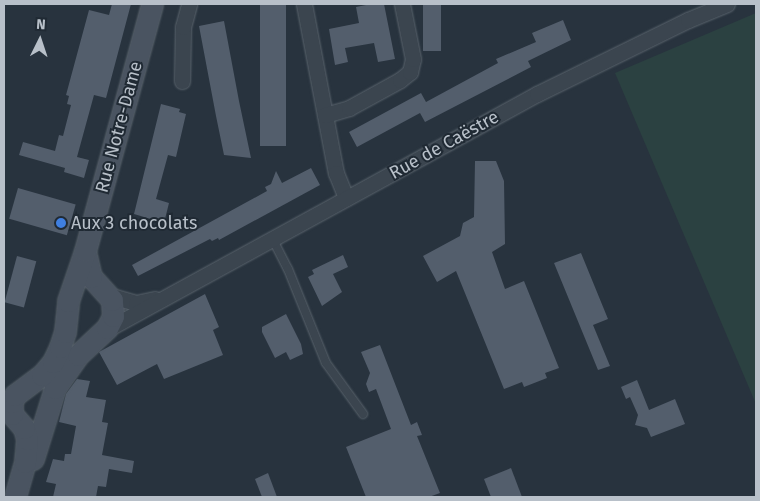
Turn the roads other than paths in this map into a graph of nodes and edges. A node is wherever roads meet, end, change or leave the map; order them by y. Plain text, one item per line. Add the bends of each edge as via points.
1 (152, 4) edge
2 (190, 4) edge
3 (304, 4) edge
4 (402, 4) edge
5 (727, 4) edge
6 (182, 81) dead end
7 (325, 116) junction
8 (346, 198) junction
9 (272, 238) junction
10 (85, 251) junction
11 (105, 292) junction
12 (70, 296) junction
13 (166, 296) junction
14 (100, 333) junction
15 (13, 408) edge
16 (46, 414) junction
17 (362, 414) dead end
18 (15, 497) edge
19 (23, 497) edge

1 - 10 main road, Rue Notre-Dame
2 - 6 street via 183,27
3 - 7 street
4 - 7 street via 413,59 410,72 349,108
5 - 8 street, Rue de Caëstre via 559,83
7 - 8 street via 336,173
8 - 9 street, Rue de Caëstre
9 - 13 street, Rue de Caëstre
9 - 17 lane via 326,363
10 - 11 main road, Rue Notre-Dame via 89,273
10 - 12 main road, Rue Notre-Dame
11 - 12 main road via 84,287
11 - 13 street, Rue de Caëstre via 136,303
11 - 14 main road, Rue Notre-Dame via 114,307 113,316 107,328
12 - 15 main road, Rue Notre-Dame via 57,353
13 - 14 street, Rue de Caëstre
14 - 16 main road, Rue Notre-Dame via 65,372 52,394
15 - 16 main road via 28,424 37,423
15 - 18 main road via 26,430 27,446
16 - 19 main road, Rue Notre-Dame

